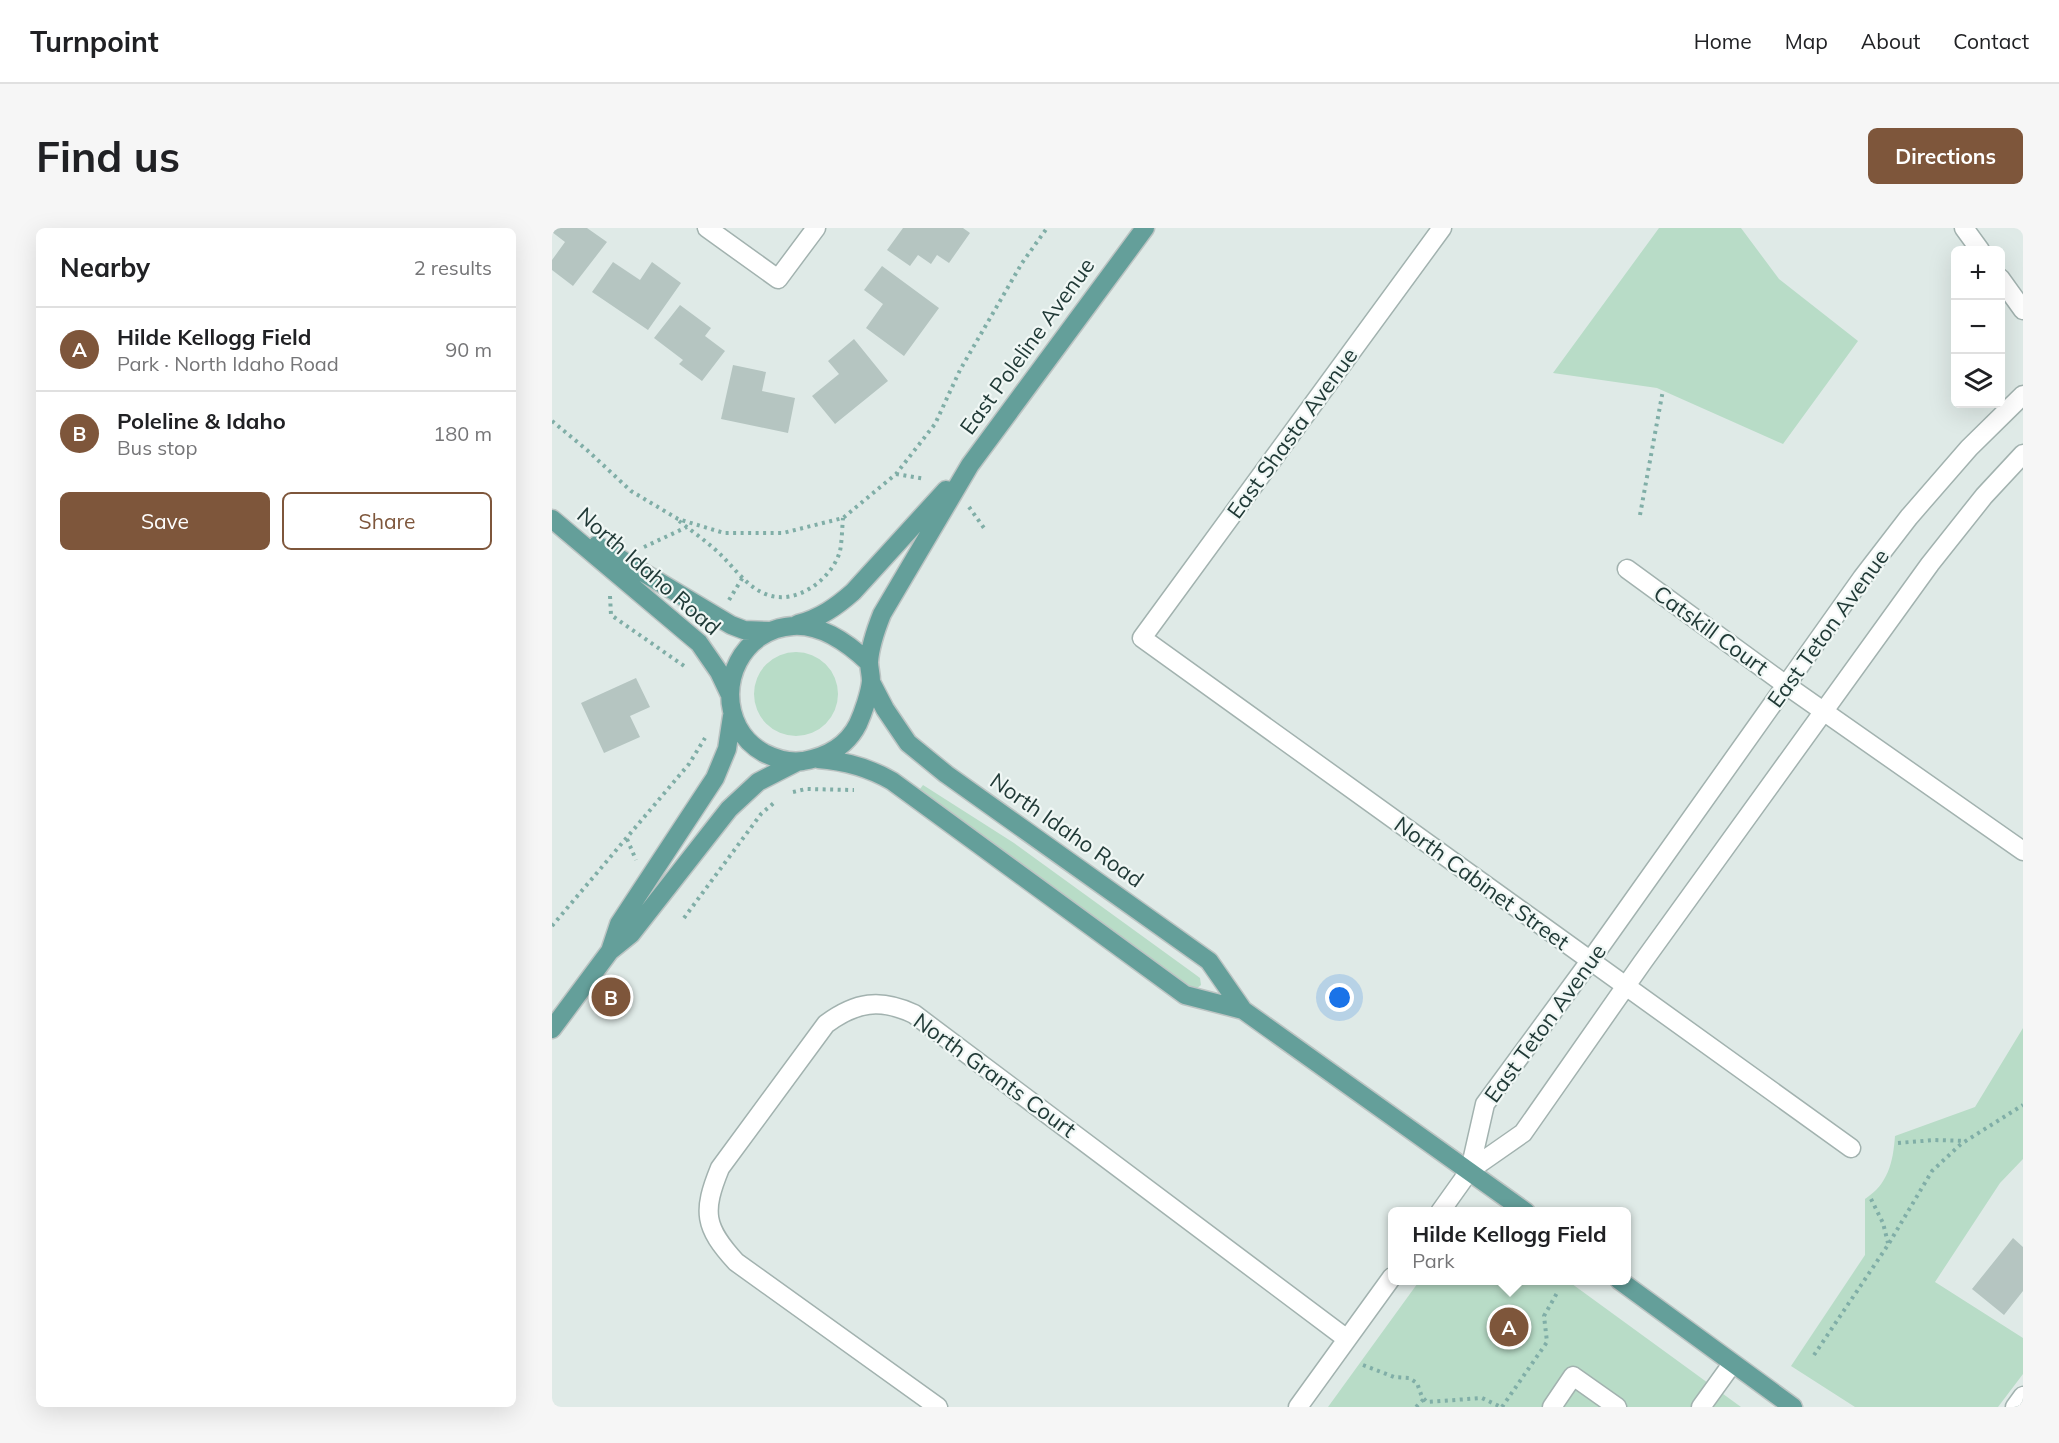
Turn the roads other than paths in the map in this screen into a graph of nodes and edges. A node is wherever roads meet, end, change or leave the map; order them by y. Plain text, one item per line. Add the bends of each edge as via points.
1 (707, 228) edge
2 (816, 228) edge
3 (1145, 228) edge
4 (1442, 228) edge
5 (1964, 228) edge
6 (1977, 246) edge
7 (2005, 284) edge
8 (2023, 310) edge
9 (2023, 395) edge
10 (2023, 454) edge
11 (970, 465) junction
12 (552, 519) edge
13 (1628, 569) dead end
14 (793, 626) junction
15 (771, 631) junction
16 (1142, 638) joint
17 (869, 663) junction
18 (871, 681) junction
19 (1786, 685) junction
20 (729, 693) junction
21 (1824, 711) junction
22 (732, 716) junction
23 (818, 759) junction
24 (797, 762) junction
25 (2023, 851) edge
26 (609, 951) junction
27 (1590, 961) junction
28 (1625, 987) junction
29 (1243, 1010) junction
30 (552, 1029) edge
31 (1851, 1148) dead end
32 (1470, 1170) junction
33 (1444, 1207) edge
34 (1519, 1207) edge
35 (1388, 1283) edge
36 (1624, 1285) edge
37 (1347, 1339) junction
38 (1732, 1364) junction
39 (2023, 1396) edge
40 (938, 1407) edge
41 (1298, 1407) edge
42 (1551, 1407) edge
43 (1617, 1407) edge
44 (1701, 1407) edge
45 (1793, 1407) edge
46 (2015, 1407) edge

1 - 2 street via 778,279
3 - 11 main road, East Poleline Avenue
4 - 16 street, East Shasta Avenue
5 - 6 street
7 - 8 street
9 - 19 street, East Teton Avenue via 1969,447 1909,517
10 - 21 street, East Teton Avenue via 1930,564
11 - 14 main road, East Poleline Avenue via 853,592 824,615
11 - 17 main road, East Poleline Avenue via 882,614
12 - 15 main road, North Idaho Road via 731,625 750,631
12 - 20 main road, North Idaho Road via 699,643
13 - 19 street, Catskill Court
14 - 15 main road
14 - 17 main road via 814,628 834,637
15 - 20 main road via 754,641 741,656 732,674
16 - 27 street, North Cabinet Street
17 - 18 main road
18 - 23 main road via 857,725 834,751
18 - 29 main road, North Idaho Road via 908,743 1209,961
19 - 21 street, Catskill Court
19 - 27 street, East Teton Avenue
20 - 22 main road
21 - 25 street, Catskill Court
21 - 28 street, East Teton Avenue
22 - 24 main road via 742,735 757,749 776,759
22 - 26 main road via 727,749 715,778 619,924
23 - 24 main road
23 - 29 main road, North Idaho Road via 866,767 892,781 1185,995
24 - 26 main road via 758,782 729,809 631,934
26 - 30 main road
27 - 28 street, North Cabinet Street
27 - 32 street, East Teton Avenue via 1485,1104
28 - 31 street, North Cabinet Street
28 - 32 street, East Teton Avenue via 1523,1133
29 - 32 main road, North Idaho Road
32 - 33 street
32 - 34 main road, North Idaho Road
35 - 37 street
36 - 38 main road
37 - 40 street, North Grants Court via 914,1014 897,1005 874,1003 843,1012 826,1024 720,1168 708,1207 712,1231 736,1262
37 - 41 street
38 - 44 street
38 - 45 main road
39 - 46 street
42 - 43 street via 1573,1377

